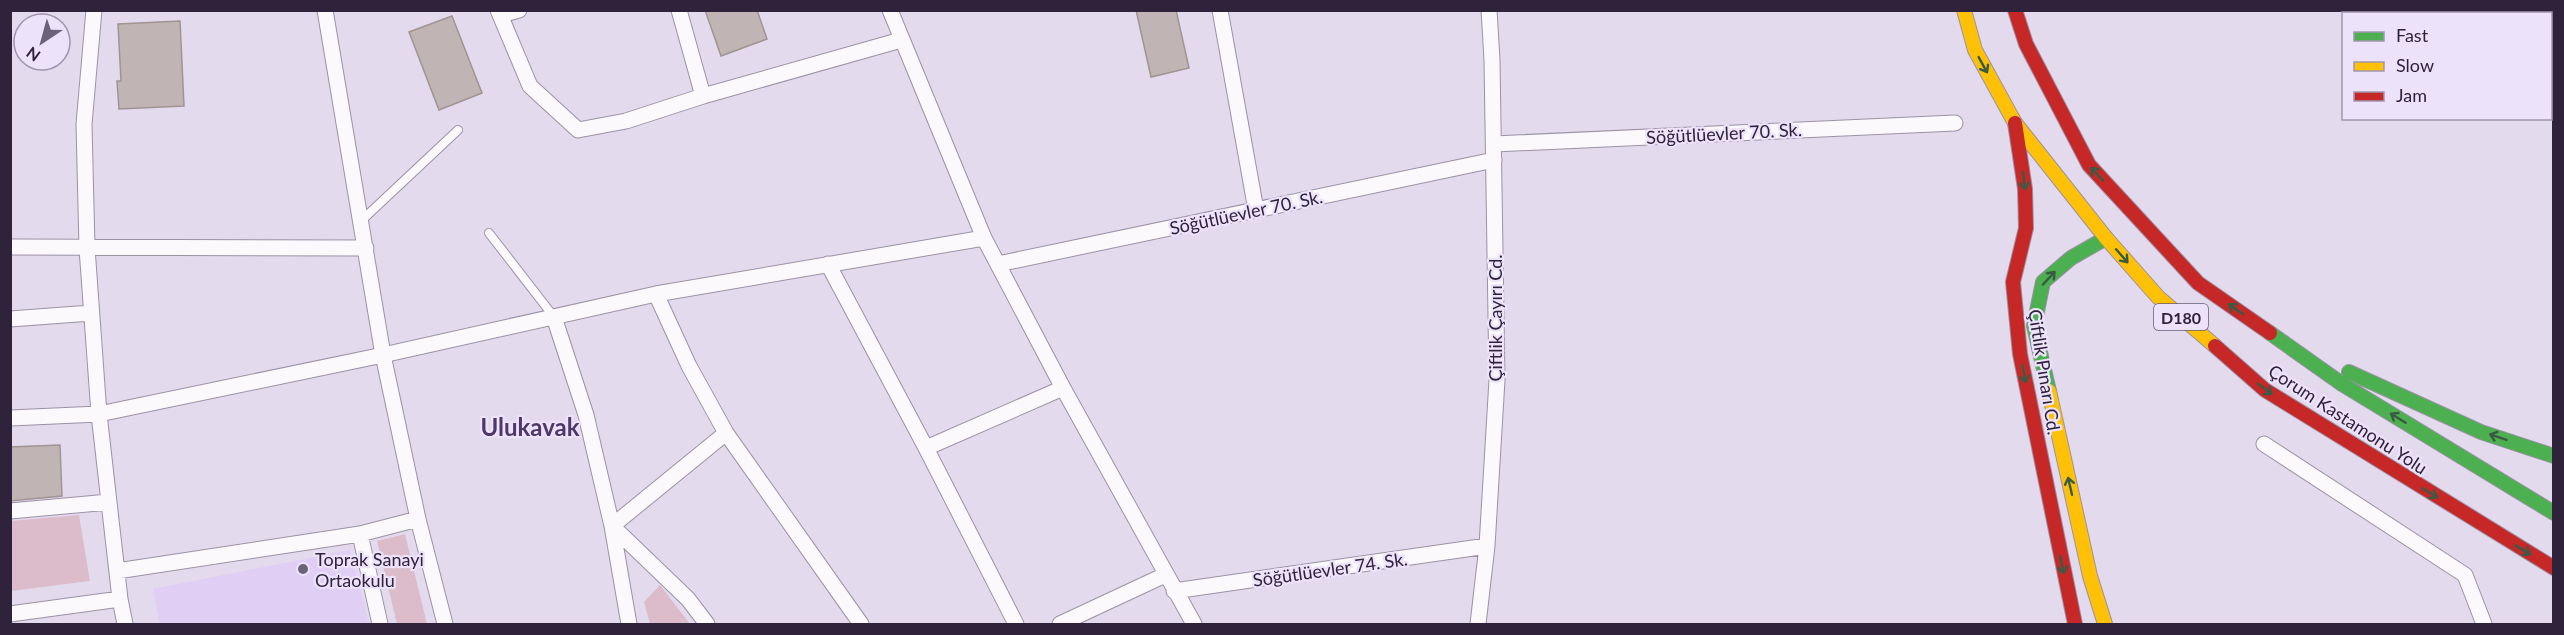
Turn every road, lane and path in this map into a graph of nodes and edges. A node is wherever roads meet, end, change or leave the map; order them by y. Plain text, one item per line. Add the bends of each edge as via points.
1 (93, 10) edge
2 (325, 10) edge
3 (519, 10) edge
4 (679, 10) edge
5 (890, 10) edge
6 (1220, 10) edge
7 (1489, 10) edge
8 (1964, 10) edge
9 (2015, 10) edge
10 (499, 13) edge
11 (901, 40) junction
12 (703, 96) junction
13 (1955, 123) dead end
14 (2015, 123) junction
15 (458, 130) dead end
16 (1494, 152) junction
17 (1257, 210) junction
18 (361, 220) junction
19 (489, 233) dead end
20 (984, 238) junction
21 (2106, 238) junction
22 (10, 247) edge
23 (87, 248) junction
24 (366, 248) junction
25 (828, 264) junction
26 (998, 264) junction
27 (656, 294) junction
28 (91, 313) junction
29 (554, 317) junction
30 (10, 319) edge
31 (2280, 340) junction
32 (383, 355) junction
33 (1063, 388) junction
34 (99, 414) junction
35 (10, 418) edge
36 (726, 434) junction
37 (2264, 444) dead end
38 (926, 448) junction
39 (2553, 456) edge
40 (109, 502) junction
41 (10, 511) edge
42 (2553, 513) edge
43 (418, 519) junction
44 (612, 526) junction
45 (360, 534) junction
46 (1486, 546) junction
47 (2553, 568) edge
48 (117, 571) junction
49 (1165, 575) junction
50 (1174, 591) junction
51 (120, 599) junction
52 (10, 614) edge
53 (125, 624) edge
54 (380, 624) edge
55 (445, 624) edge
56 (629, 624) edge
57 (706, 624) edge
58 (861, 624) edge
59 (1016, 624) edge
60 (1060, 624) edge
61 (1194, 624) edge
62 (1479, 624) edge
63 (2075, 624) edge
64 (2105, 624) edge
65 (2484, 624) edge

1 - 23 street via 84,124
2 - 18 street
3 - 10 street
4 - 12 street
5 - 11 street
6 - 17 street
7 - 16 street, Çiftlik Çayırı Cd.
8 -> 14 main road, Çorum Kastamonu Yolu / D180 via 1975,50
31 -> 9 main road, Çorum Kastamonu Yolu / D180 via 2198,283 2089,165 2026,44
10 - 12 street via 530,86 578,130 626,121
11 - 12 street
11 - 20 street
13 - 16 street, Söğütlüevler 70. Sk.
14 - 21 main road, Çorum Kastamonu Yolu / D180
14 -> 63 main road, Çiftlik Pınarı Cd. via 2025,189 2026,228 2013,282 2020,354
15 - 18 lane
16 - 17 street, Söğütlüevler 70. Sk.
16 - 46 street, Çiftlik Çayırı Cd. via 1497,380
17 - 26 street, Söğütlüevler 70. Sk.
18 - 24 street
19 - 29 lane
20 - 25 street
20 - 26 street
21 -> 47 main road, Çorum Kastamonu Yolu / D180 via 2158,297 2265,390
64 -> 21 main road, Çiftlik Pınarı Cd. via 2090,576 2034,326 2043,282 2071,258
22 - 23 street
23 - 24 street
23 - 28 street
24 - 32 street
25 - 27 street
25 - 38 street
26 - 33 street
27 - 29 street
27 - 36 street
28 - 30 street
28 - 34 street
29 - 32 street
29 - 44 street via 586,415
39 -> 31 main road via 2481,432
42 -> 31 main road, Çorum Kastamonu Yolu / D180 via 2342,384
32 - 34 street
32 - 43 street
33 - 38 street
33 - 49 street
34 - 35 street
34 - 40 street
36 - 44 street
36 - 58 street
37 - 65 street via 2465,575
38 - 59 street
40 - 41 street
40 - 48 street
43 - 45 street
43 - 55 street
44 - 56 street
44 - 57 street via 688,599
45 - 48 street
45 - 54 street
46 - 50 street, Söğütlüevler 74. Sk.
46 - 62 street, Çiftlik Çayırı Cd.
48 - 51 street
49 - 50 street
49 - 60 street
50 - 61 street
51 - 52 street
51 - 53 street

